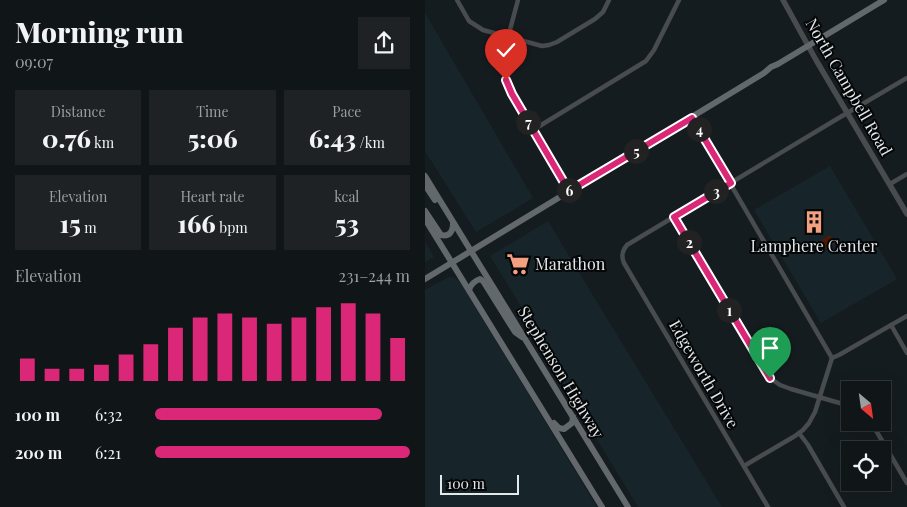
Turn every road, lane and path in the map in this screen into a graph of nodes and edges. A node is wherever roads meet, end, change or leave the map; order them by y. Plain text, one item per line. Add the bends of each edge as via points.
1 (457, 0) edge
2 (518, 0) edge
3 (609, 0) edge
4 (679, 0) edge
5 (783, 0) edge
6 (884, 0) edge
7 (507, 37) junction
8 (808, 46) junction
9 (907, 78) edge
10 (847, 113) junction
11 (692, 118) junction
12 (533, 130) junction
13 (907, 174) edge
14 (425, 176) edge
15 (731, 183) junction
16 (890, 184) junction
17 (425, 185) edge
18 (569, 191) junction
19 (442, 204) junction
20 (425, 211) edge
21 (907, 214) edge
22 (674, 217) junction
23 (425, 219) edge
24 (453, 222) junction
25 (471, 250) junction
26 (452, 262) junction
27 (425, 279) edge
28 (469, 290) junction
29 (907, 316) edge
30 (891, 325) junction
31 (525, 339) junction
32 (501, 343) junction
33 (907, 353) edge
34 (832, 358) junction
35 (819, 397) junction
36 (841, 403) edge
37 (573, 417) junction
38 (876, 431) edge
39 (799, 433) junction
40 (744, 466) junction
41 (907, 483) edge
42 (601, 507) edge
43 (628, 507) edge
44 (768, 507) edge
45 (844, 507) edge

1 - 7 street via 475,26
2 - 7 street
3 - 7 street via 595,19 549,45 538,46
4 - 12 street via 646,61
5 - 8 street, North Campbell Road
6 - 8 main road
7 - 12 street via 504,72 512,94
8 - 10 street, North Campbell Road
8 - 11 main road
9 - 10 street
10 - 15 street
10 - 16 street, North Campbell Road
11 - 15 street
11 - 18 main road
12 - 18 street
13 - 16 street
14 - 19 main road
15 - 22 street
15 - 34 street
16 - 21 street, North Campbell Road
17 - 19 main road via 434,199
18 - 25 main road
19 - 24 main road, Stephenson Highway
20 - 24 main road via 441,235 453,230
22 - 35 street via 768,376 780,385
22 - 40 street, Edgeworth Drive via 627,245 622,254
23 - 26 main road
24 - 25 main road, Stephenson Highway
25 - 26 main road
25 - 31 main road, Stephenson Highway
26 - 27 main road
26 - 28 main road
28 - 31 main road via 473,282 483,281 515,332
28 - 32 main road
29 - 30 street
30 - 33 street
30 - 34 street
31 - 37 main road, Stephenson Highway
32 - 37 main road via 513,355 556,426 567,428
32 - 42 main road
34 - 35 street
35 - 36 street
35 - 39 street via 813,417
37 - 43 main road, Stephenson Highway
38 - 41 street
39 - 40 street
39 - 45 street
40 - 44 street, Edgeworth Drive

